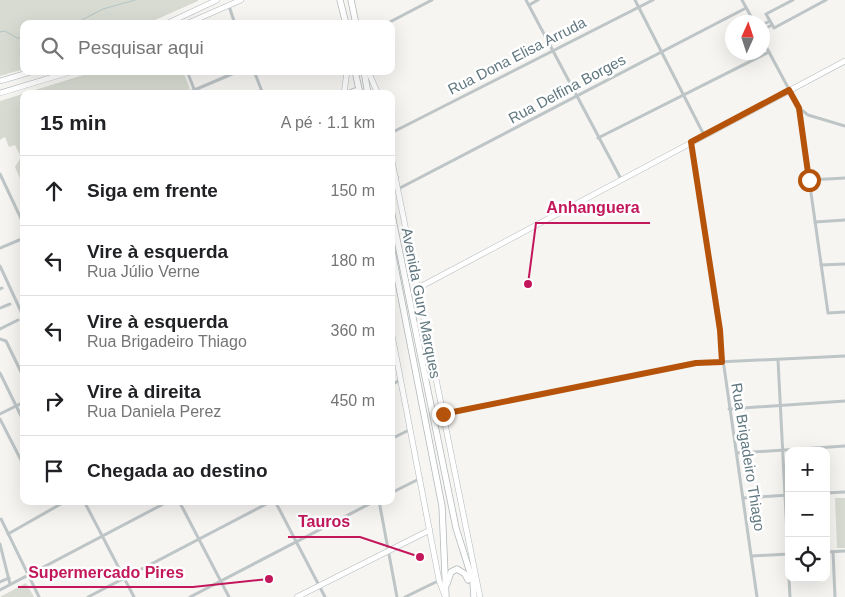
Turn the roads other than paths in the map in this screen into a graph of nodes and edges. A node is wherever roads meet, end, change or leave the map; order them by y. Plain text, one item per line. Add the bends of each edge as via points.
1 (217, 0) edge
2 (241, 0) edge
3 (340, 0) edge
4 (351, 0) edge
5 (432, 0) edge
6 (526, 0) edge
7 (538, 0) edge
8 (635, 0) edge
9 (653, 0) edge
10 (742, 0) edge
11 (793, 0) edge
12 (826, 0) edge
13 (205, 3) edge
14 (529, 5) junction
15 (228, 6) junction
16 (639, 7) junction
17 (746, 8) junction
18 (750, 15) edge
19 (767, 15) edge
20 (174, 20) edge
21 (193, 20) edge
22 (196, 20) edge
23 (234, 20) edge
24 (345, 20) edge
25 (355, 20) edge
26 (394, 20) edge
27 (770, 21) edge
28 (772, 25) joint
29 (553, 51) junction
30 (662, 52) junction
31 (770, 54) edge
32 (753, 60) edge
33 (845, 61) edge
34 (20, 75) edge
35 (60, 75) edge
36 (189, 75) edge
37 (231, 75) edge
38 (256, 75) edge
39 (346, 75) edge
40 (356, 75) edge
41 (365, 75) edge
42 (370, 75) edge
43 (0, 81) edge
44 (194, 90) edge
45 (199, 90) edge
46 (261, 90) edge
47 (345, 90) edge
48 (359, 90) edge
49 (367, 90) edge
50 (376, 90) edge
51 (789, 90) junction
52 (0, 93) edge
53 (684, 94) junction
54 (577, 96) junction
55 (799, 108) junction
56 (845, 126) edge
57 (395, 131) edge
58 (704, 135) junction
59 (598, 138) junction
60 (691, 142) junction
61 (0, 174) edge
62 (395, 177) edge
63 (845, 178) edge
64 (621, 179) junction
65 (809, 180) junction
66 (398, 190) junction
67 (20, 216) edge
68 (845, 220) edge
69 (815, 222) junction
70 (395, 230) edge
71 (20, 240) edge
72 (0, 248) edge
73 (845, 264) edge
74 (821, 265) junction
75 (0, 266) edge
76 (395, 266) edge
77 (418, 288) junction
78 (10, 304) dead end
79 (0, 308) edge
80 (20, 309) edge
81 (845, 312) edge
82 (18, 320) dead end
83 (0, 329) edge
84 (0, 339) edge
85 (395, 352) edge
86 (845, 356) edge
87 (778, 360) junction
88 (722, 362) junction
89 (20, 370) edge
90 (0, 372) edge
91 (400, 380) junction
92 (395, 383) edge
93 (845, 401) edge
94 (20, 404) edge
95 (780, 404) junction
96 (16, 406) junction
97 (729, 410) junction
98 (0, 414) edge
99 (20, 414) edge
100 (443, 414) junction
101 (0, 419) edge
102 (412, 429) junction
103 (395, 437) edge
104 (845, 446) edge
105 (782, 450) junction
106 (737, 453) junction
107 (20, 458) edge
108 (421, 478) junction
109 (395, 491) edge
110 (787, 492) edge
111 (845, 492) edge
112 (830, 493) edge
113 (785, 495) edge
114 (743, 498) junction
115 (59, 505) edge
116 (86, 505) edge
117 (161, 505) edge
118 (181, 505) edge
119 (265, 505) edge
120 (275, 505) edge
121 (365, 505) edge
122 (378, 505) edge
123 (1, 519) edge
124 (430, 530) junction
125 (8, 534) junction
126 (102, 536) junction
127 (199, 539) junction
128 (296, 542) junction
129 (0, 544) edge
130 (388, 550) junction
131 (845, 551) edge
132 (833, 552) joint
133 (785, 554) edge
134 (752, 556) junction
135 (451, 572) junction
136 (28, 575) junction
137 (475, 576) junction
138 (9, 578) junction
139 (124, 578) junction
140 (442, 579) junction
141 (221, 581) junction
142 (0, 582) edge
143 (473, 582) junction
144 (789, 582) edge
145 (10, 584) junction
146 (319, 586) junction
147 (0, 590) edge
148 (474, 594) edge
149 (39, 597) edge
150 (88, 597) edge
151 (134, 597) edge
152 (190, 597) edge
153 (229, 597) edge
154 (298, 597) edge
155 (325, 597) edge
156 (397, 597) edge
157 (404, 597) edge
158 (446, 597) edge
159 (480, 597) edge
160 (757, 597) edge
161 (790, 597) edge
162 (835, 597) edge

1 - 13 main road
2 - 15 main road
3 - 24 main road
4 - 25 main road
5 - 26 street
6 - 14 street
7 - 14 street
8 - 16 street
9 - 16 street, Rua Dona Elisa Arruda
10 - 17 street
11 - 19 street
12 - 28 street via 774,28
13 - 20 main road
13 - 21 main road via 205,11
14 - 29 street
15 - 22 main road
15 - 23 street
16 - 29 street, Rua Dona Elisa Arruda
16 - 30 street
17 - 18 street
17 - 30 street, Rua Delfina Borges
27 - 28 street
29 - 54 street
29 - 57 street, Rua Dona Elisa Arruda
30 - 53 street
30 - 54 street, Rua Delfina Borges
31 - 51 street
32 - 53 street
33 - 51 main road
34 - 43 main road
35 - 52 main road
36 - 44 street
37 - 45 street
38 - 46 street
39 - 47 main road
40 - 48 main road
41 - 49 main road
42 - 50 main road
51 - 55 street
51 - 58 main road
53 - 58 street
53 - 59 street
54 - 59 street
54 - 66 street, Rua Delfina Borges
55 - 56 street via 808,115
55 - 65 street
58 - 60 main road
59 - 64 street
60 - 64 main road
60 - 88 street, Rua Brigadeiro Thiago
61 - 67 street
62 - 66 main road, Avenida Gury Marques
63 - 65 street
64 - 77 main road
65 - 69 street
66 - 77 main road, Avenida Gury Marques
68 - 69 street
69 - 74 street
70 - 143 main road, Avenida Gury Marques via 456,528
71 - 72 street
73 - 74 street
74 - 81 street via 828,313
75 - 80 street
76 - 140 main road, Avenida Gury Marques via 442,506 445,530
77 - 100 main road, Avenida Gury Marques
78 - 79 street
82 - 83 street
84 - 89 street via 6,341
85 - 91 main road, Avenida Gury Marques
86 - 87 street
87 - 88 street
87 - 95 street
88 - 97 street, Rua Brigadeiro Thiago
88 - 100 street via 696,363
90 - 96 street
91 - 92 street
91 - 102 main road, Avenida Gury Marques
93 - 95 street
94 - 96 street
95 - 97 street
95 - 105 street
96 - 98 street
96 - 99 street
97 - 106 street, Rua Brigadeiro Thiago
100 - 137 main road, Avenida Gury Marques
101 - 107 street
102 - 103 street
102 - 108 main road, Avenida Gury Marques
104 - 105 street
105 - 106 street
105 - 110 street
106 - 114 street, Rua Brigadeiro Thiago
108 - 109 street
108 - 124 main road, Avenida Gury Marques
111 - 112 street
113 - 114 street
114 - 134 street, Rua Brigadeiro Thiago
115 - 125 street
116 - 126 street
117 - 126 street
118 - 127 street
119 - 127 street
120 - 128 street
121 - 128 street
122 - 130 street
123 - 125 street
124 - 130 main road
124 - 140 main road, Avenida Gury Marques
125 - 136 street
126 - 136 street
126 - 139 street
127 - 139 street
127 - 141 street
128 - 141 street
128 - 146 street
129 - 138 street
130 - 146 main road
130 - 156 street
131 - 132 street
132 - 162 street
133 - 134 street
134 - 160 street, Rua Brigadeiro Thiago
135 - 140 street
135 - 148 main road via 461,571
135 - 158 main road
136 - 145 street
136 - 149 street
137 - 143 main road
137 - 159 main road, Avenida Gury Marques
138 - 142 street
138 - 145 street
139 - 150 street
139 - 151 street
140 - 157 street
140 - 158 main road, Avenida Gury Marques
141 - 152 street
141 - 153 street
143 - 148 main road, Avenida Gury Marques
144 - 161 street
145 - 147 street
146 - 154 main road
146 - 155 street

